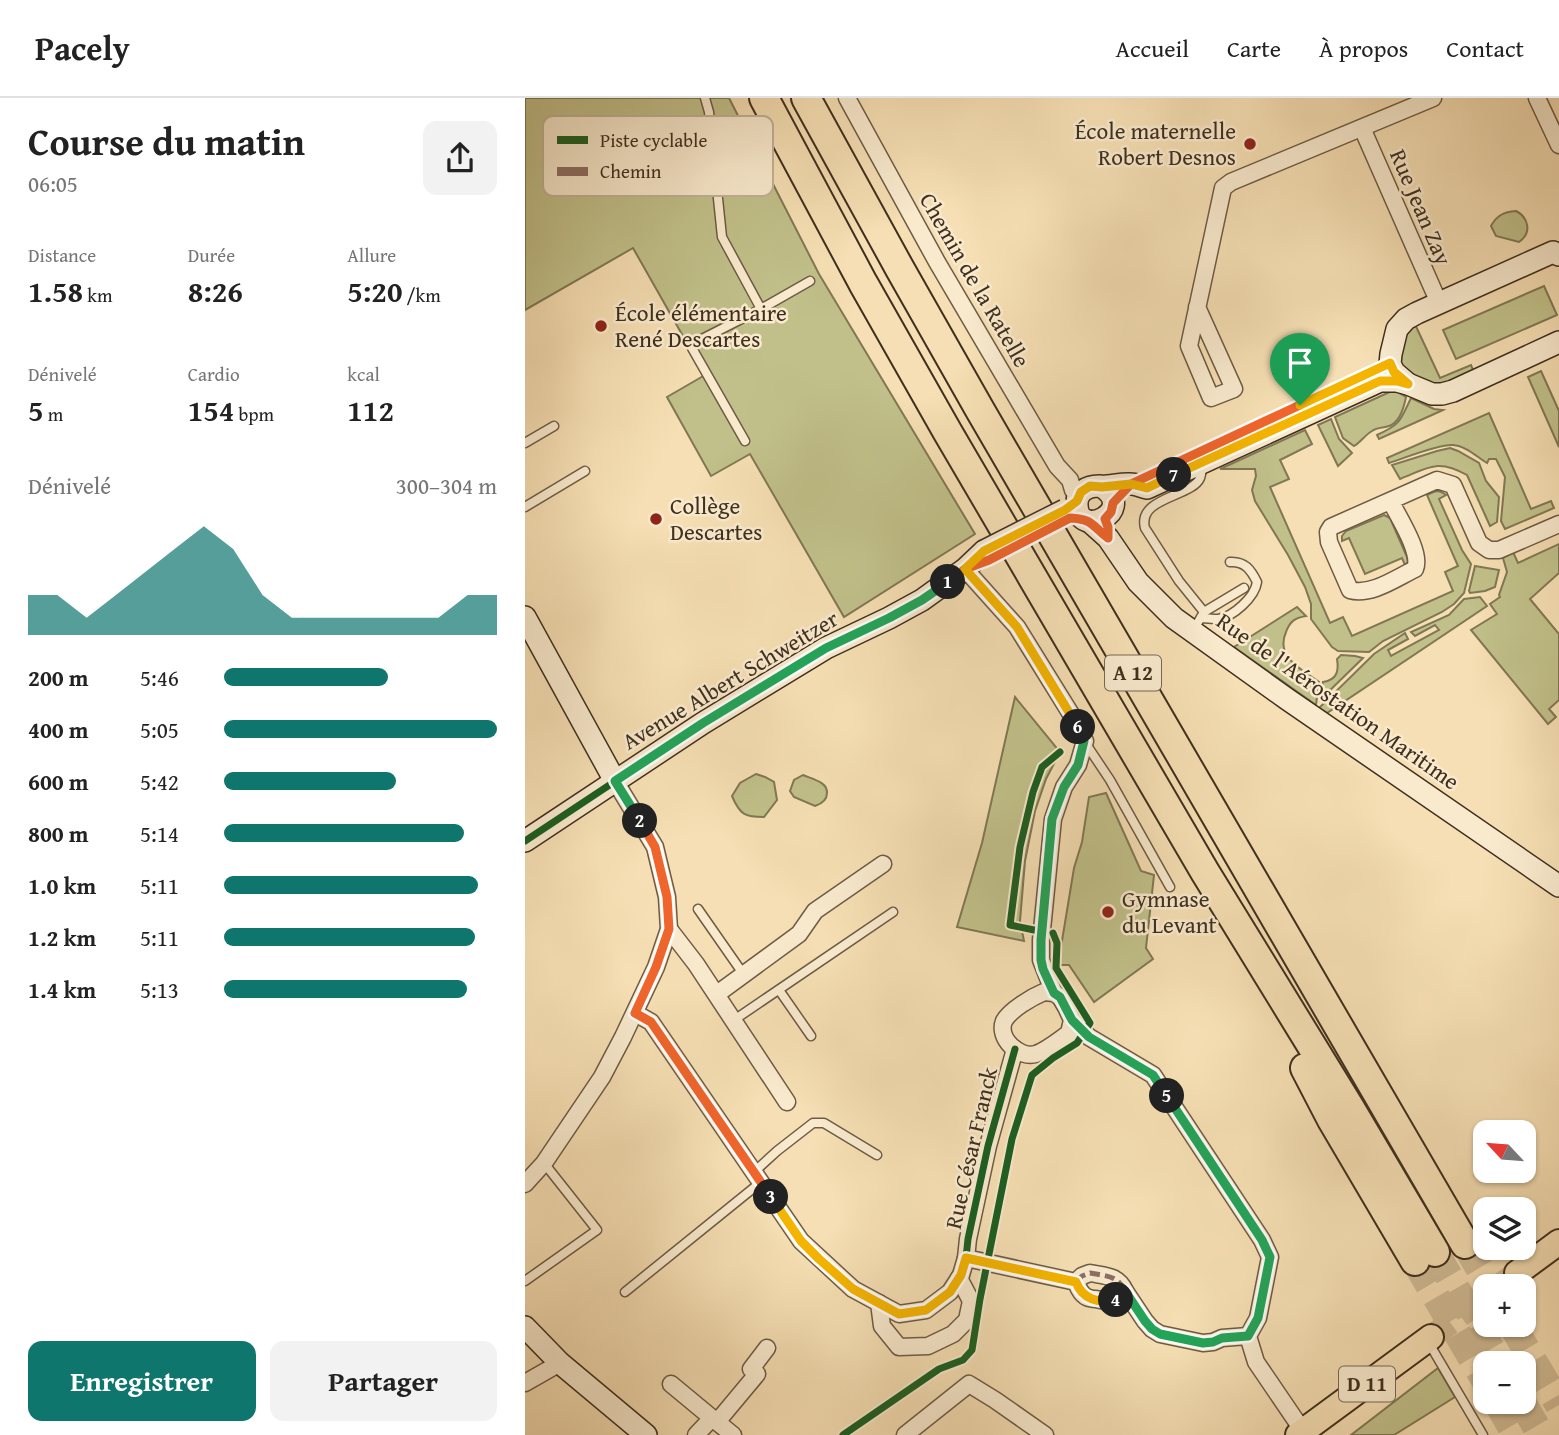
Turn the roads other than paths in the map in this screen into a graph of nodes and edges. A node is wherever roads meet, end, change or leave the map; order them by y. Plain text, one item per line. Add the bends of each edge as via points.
1 (705, 98) edge
2 (764, 98) edge
3 (806, 98) edge
4 (847, 98) edge
5 (1433, 98) edge
6 (1538, 98) edge
7 (709, 116) edge
8 (1362, 128) junction
9 (1559, 145) edge
10 (718, 196) edge
11 (1557, 252) edge
12 (810, 281) dead end
13 (1439, 303) junction
14 (1197, 307) junction
15 (761, 309) junction
16 (1559, 342) edge
17 (1390, 363) junction
18 (1408, 384) junction
19 (554, 426) dead end
20 (745, 441) dead end
21 (525, 443) edge
22 (1202, 456) junction
23 (585, 471) dead end
24 (1391, 502) junction
25 (525, 507) edge
26 (1088, 507) junction
27 (1559, 524) edge
28 (1230, 562) dead end
29 (965, 569) junction
30 (1244, 587) dead end
31 (1199, 620) junction
32 (526, 622) edge
33 (1084, 741) junction
34 (615, 781) junction
35 (525, 841) edge
36 (883, 864) dead end
37 (1559, 886) edge
38 (1170, 887) dead end
39 (698, 909) dead end
40 (893, 912) dead end
41 (669, 929) junction
42 (1043, 969) junction
43 (744, 975) junction
44 (779, 990) junction
45 (1054, 993) junction
46 (717, 994) junction
47 (1032, 997) junction
48 (635, 1013) junction
49 (734, 1020) junction
50 (1070, 1027) junction
51 (811, 1036) dead end
52 (1015, 1049) junction
53 (787, 1102) dead end
54 (877, 1155) dead end
55 (544, 1163) junction
56 (757, 1177) junction
57 (525, 1184) edge
58 (1559, 1242) edge
59 (1465, 1244) tunnel mouth
60 (1425, 1257) tunnel mouth
61 (1559, 1257) edge
62 (966, 1258) junction
63 (959, 1278) junction
64 (525, 1281) edge
65 (1076, 1282) junction
66 (1125, 1291) junction
67 (625, 1292) dead end
68 (879, 1303) junction
69 (525, 1328) edge
70 (1248, 1336) junction
71 (1434, 1345) joint
72 (768, 1348) dead end
73 (560, 1363) junction
74 (525, 1383) edge
75 (671, 1384) dead end
76 (714, 1420) junction
77 (1307, 1434) edge
78 (646, 1435) edge
79 (696, 1435) edge
80 (733, 1435) edge
81 (905, 1435) edge
82 (1045, 1435) edge
83 (1483, 1435) edge

1 - 7 lane
2 - 60 highway, A 12 via 940,420 1205,872 1350,1108
3 - 59 highway, A 12 via 986,422
4 - 26 street, Chemin de la Ratelle via 1056,466
5 - 8 street
6 - 9 street
8 - 13 street, Rue Jean Zay
8 - 14 street via 1223,188
10 - 15 lane via 722,237
11 - 13 street
12 - 15 lane
13 - 17 street via 1406,319 1397,329
14 - 14 street via 1188,346 1211,398 1234,389
15 - 20 lane via 692,348
16 - 18 street via 1442,394
17 - 18 street
17 - 22 street
18 - 22 street via 1380,381
19 - 21 lane
22 - 26 street
22 - 31 lane via 1195,484 1155,505 1143,522
23 - 25 lane
24 - 24 street via 1331,527 1328,533 1350,590 1368,591 1417,565 1417,555
24 - 27 street via 1437,480 1453,485 1479,543 1489,550
26 - 29 street, Avenue Albert Schweitzer, bridge
26 - 31 street, Rue de l'Aérostation Maritime via 1138,582 1165,609
28 - 31 lane via 1248,568 1257,582 1256,591 1221,619
29 - 33 street via 1017,627
29 - 34 street, Avenue Albert Schweitzer via 922,600 826,648
30 - 31 lane
31 - 37 street, Rue de l'Aérostation Maritime via 1287,699
32 - 34 street
33 - 38 lane
33 - 42 street via 1078,765 1052,819 1041,940
34 - 35 street, Avenue Albert Schweitzer
34 - 41 street via 655,847
36 - 43 street via 815,911 799,934
39 - 43 lane
40 - 44 lane
41 - 46 street
41 - 48 street
42 - 45 street
42 - 47 street
43 - 46 street
44 - 49 lane
44 - 51 lane
45 - 47 street
45 - 50 street via 1060,997
46 - 49 street
47 - 52 street via 1003,1023 1003,1032
48 - 55 street via 602,1077
48 - 56 street, Rue César Franck via 651,1022
49 - 53 street
50 - 52 street via 1037,1054
50 - 70 street via 1153,1075 1262,1240 1270,1257 1258,1318
52 - 62 street, Rue César Franck via 988,1146
54 - 56 lane via 824,1123 813,1122 777,1151
55 - 57 street
55 - 64 lane via 597,1230
56 - 67 lane
56 - 68 street, Rue César Franck via 801,1241 853,1289
58 - 61 main road via 1520,1279
62 - 63 street, Rue César Franck
62 - 65 street
63 - 68 street, Rue César Franck via 950,1292 926,1310 899,1314
63 - 68 street via 971,1301 968,1320 953,1334 928,1346 898,1347 882,1326
65 - 66 street via 1090,1273 1114,1277
65 - 66 street via 1086,1297 1108,1302
66 - 70 street via 1160,1334 1203,1343
69 - 73 street
70 - 77 street via 1256,1362
71 - 77 main road, D 11
71 - 83 lane
72 - 76 street via 751,1368 757,1374
73 - 74 street
73 - 78 street
75 - 76 street
76 - 79 street
76 - 80 street
81 - 82 street via 969,1384

